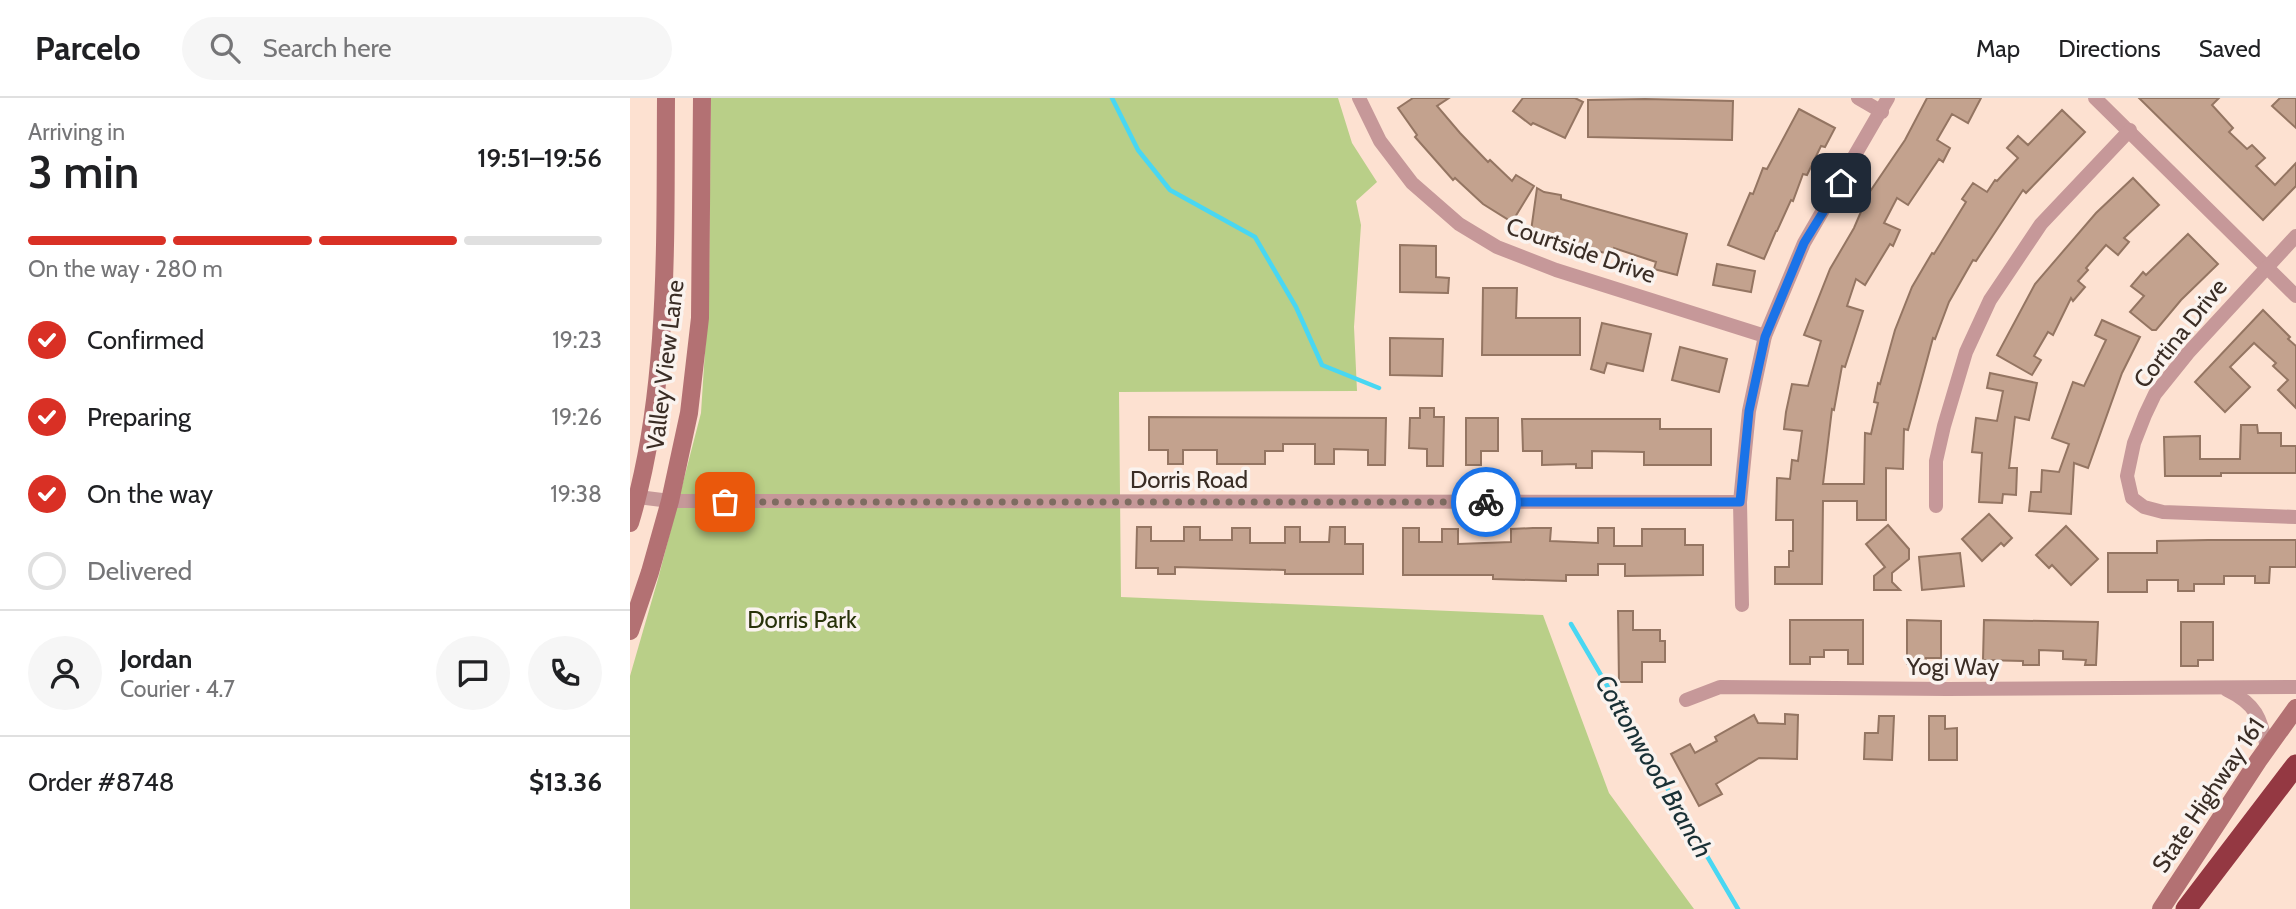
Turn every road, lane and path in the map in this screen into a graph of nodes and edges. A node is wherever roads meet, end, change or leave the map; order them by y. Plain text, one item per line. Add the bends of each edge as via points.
1 (666, 98) edge
2 (702, 98) edge
3 (1359, 98) edge
4 (1858, 98) edge
5 (2095, 98) edge
6 (1885, 105) edge
7 (2130, 130) junction
8 (2296, 236) edge
9 (2266, 267) junction
10 (2296, 296) edge
11 (1765, 337) junction
12 (638, 496) junction
13 (670, 502) junction
14 (1740, 502) junction
15 (1936, 506) dead end
16 (2296, 517) edge
17 (630, 523) edge
18 (1742, 605) dead end
19 (630, 631) edge
20 (2296, 687) edge
21 (2222, 688) junction
22 (1686, 700) dead end
23 (2296, 708) edge
24 (2267, 748) junction
25 (2296, 765) edge
26 (2161, 909) edge
27 (2186, 909) edge

1 - 12 main road, Valley View Lane via 662,321
2 - 13 main road, Valley View Lane via 700,318 689,413
3 - 11 street, Courtside Drive via 1380,141 1412,183 1459,224 1497,247
4 - 6 street
5 - 7 street
6 - 11 street via 1804,243
7 - 9 street
7 - 15 street via 2041,224 1990,300 1966,352 1944,426 1936,461
8 - 9 street, Cortina Drive
9 - 10 street
9 - 16 street, Cortina Drive via 2155,394 2134,443 2127,476 2132,498 2163,512
11 - 14 street via 1749,411
12 - 13 street, Dorris Road
12 - 17 main road, Valley View Lane
13 - 14 street, Dorris Road
13 - 19 main road, Valley View Lane
14 - 18 street
20 - 21 street, Yogi Way
21 - 22 street, Yogi Way via 1720,687
21 - 24 street via 2240,696 2259,716
23 - 24 main road, State Highway 161
24 - 26 main road, State Highway 161
25 - 27 highway

